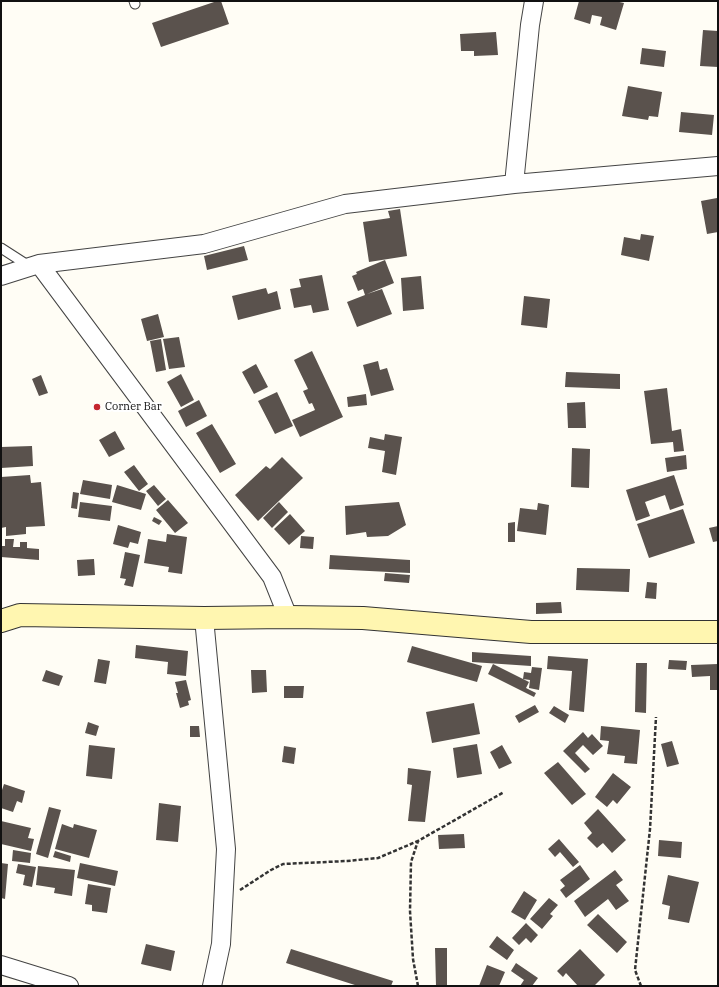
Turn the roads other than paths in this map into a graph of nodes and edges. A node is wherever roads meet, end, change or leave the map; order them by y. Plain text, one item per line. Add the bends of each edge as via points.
1 (534, 1) edge
2 (718, 166) edge
3 (514, 184) junction
4 (1, 248) edge
5 (34, 265) junction
6 (1, 276) edge
7 (288, 617) junction
8 (204, 618) junction
9 (1, 621) edge
10 (718, 632) edge
11 (1, 965) edge
12 (69, 986) edge
13 (212, 986) edge

1 - 3 street
2 - 3 street
3 - 5 street via 345,204 204,244
4 - 5 lane
5 - 6 street
5 - 7 street via 272,577
7 - 8 main road
7 - 10 main road via 363,618 531,632
8 - 9 main road via 20,615
8 - 13 street via 226,850 221,944
11 - 12 street

